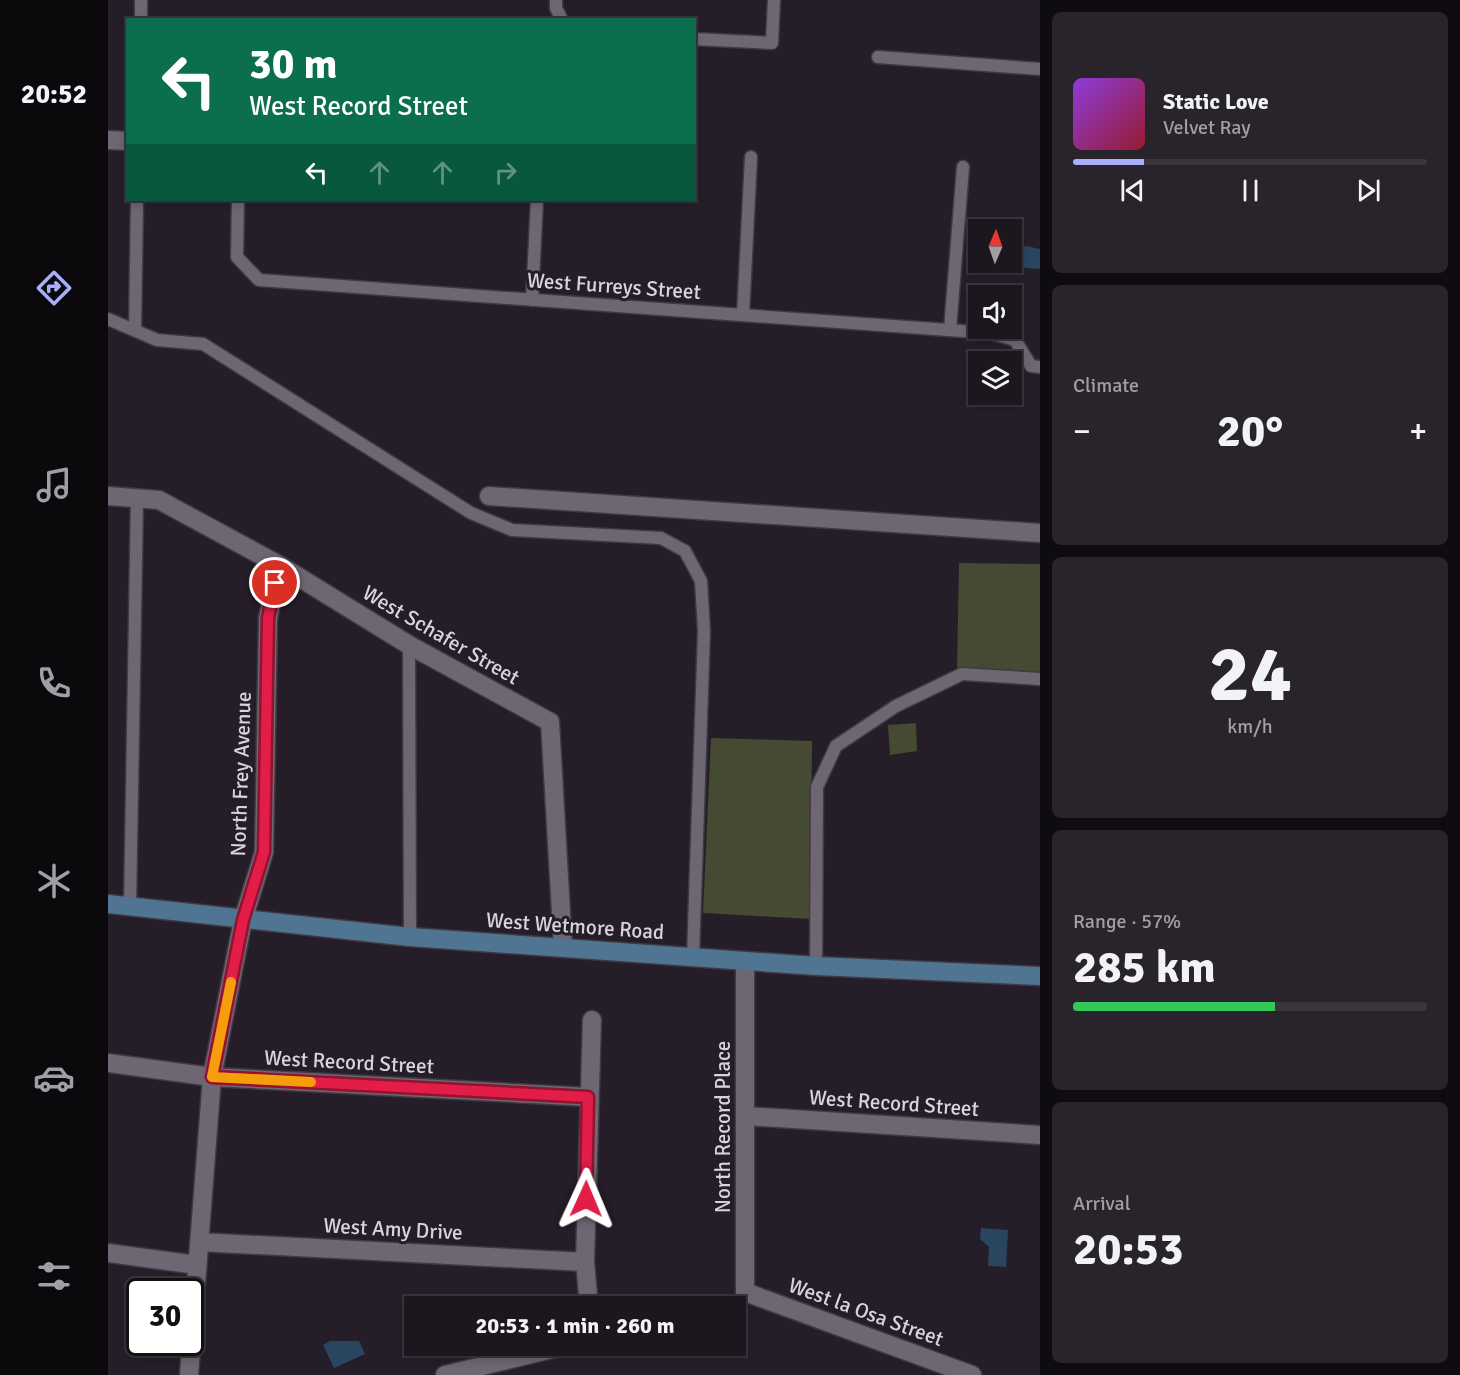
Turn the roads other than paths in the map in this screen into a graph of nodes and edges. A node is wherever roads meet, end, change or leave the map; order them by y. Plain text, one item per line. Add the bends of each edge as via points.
1 (141, 0) edge
2 (556, 0) edge
3 (774, 0) edge
4 (141, 18) edge
5 (561, 18) edge
6 (696, 39) edge
7 (878, 57) dead end
8 (1040, 69) edge
9 (108, 140) edge
10 (126, 141) edge
11 (751, 157) dead end
12 (963, 167) dead end
13 (137, 201) edge
14 (238, 201) edge
15 (537, 201) edge
16 (532, 300) junction
17 (743, 315) junction
18 (108, 319) edge
19 (135, 330) junction
20 (950, 330) junction
21 (1040, 367) edge
22 (108, 496) edge
23 (489, 496) dead end
24 (137, 498) junction
25 (1040, 533) edge
26 (279, 565) junction
27 (409, 645) junction
28 (1040, 679) edge
29 (108, 904) edge
30 (130, 907) junction
31 (243, 920) junction
32 (410, 937) junction
33 (563, 947) junction
34 (693, 957) junction
35 (745, 961) junction
36 (816, 966) junction
37 (1040, 976) edge
38 (592, 1020) dead end
39 (108, 1063) edge
40 (212, 1077) junction
41 (588, 1097) junction
42 (746, 1116) junction
43 (1040, 1135) edge
44 (199, 1242) junction
45 (108, 1253) edge
46 (585, 1262) junction
47 (197, 1265) junction
48 (745, 1292) joint
49 (588, 1296) edge
50 (523, 1356) edge
51 (189, 1375) edge
52 (445, 1375) edge
53 (972, 1375) edge

1 - 4 lane
2 - 5 lane via 555,8
3 - 6 lane via 772,43
7 - 8 lane
9 - 10 street
11 - 17 lane
12 - 20 lane
13 - 19 lane
14 - 16 lane, West Furreys Street via 237,257 259,280
15 - 16 lane
16 - 17 lane, West Furreys Street
17 - 20 lane, West Furreys Street
18 - 19 lane
19 - 34 lane via 157,340 203,344 471,513 512,530 661,538 685,551 701,581 704,631
20 - 21 lane, West Furreys Street via 990,333 1015,340 1031,366
22 - 24 street, West Schafer Street
23 - 25 street
24 - 26 street, West Schafer Street via 159,500
24 - 30 lane
26 - 27 street, West Schafer Street
26 - 31 street, North Frey Avenue via 268,618 264,852
27 - 32 lane
27 - 33 street, West Schafer Street via 550,722
28 - 36 lane via 962,674 896,706 836,746 817,787
29 - 30 street, West Wetmore Road
30 - 31 street, West Wetmore Road
31 - 32 street, West Wetmore Road
31 - 40 street, North Frey Avenue
32 - 33 street, West Wetmore Road
33 - 34 street, West Wetmore Road
34 - 35 street, West Wetmore Road
35 - 36 street, West Wetmore Road
35 - 42 street, North Record Place
36 - 37 street, West Wetmore Road
38 - 41 street
39 - 40 street, West Record Street
40 - 41 street, West Record Street
40 - 44 street, North Frey Avenue
41 - 46 street
42 - 43 street, West Record Street
42 - 48 street, North Record Place
44 - 46 street, West Amy Drive
44 - 47 street, North Frey Avenue
45 - 47 street
46 - 49 street
47 - 51 street, North Frey Avenue
48 - 53 street, West la Osa Street
50 - 52 street

